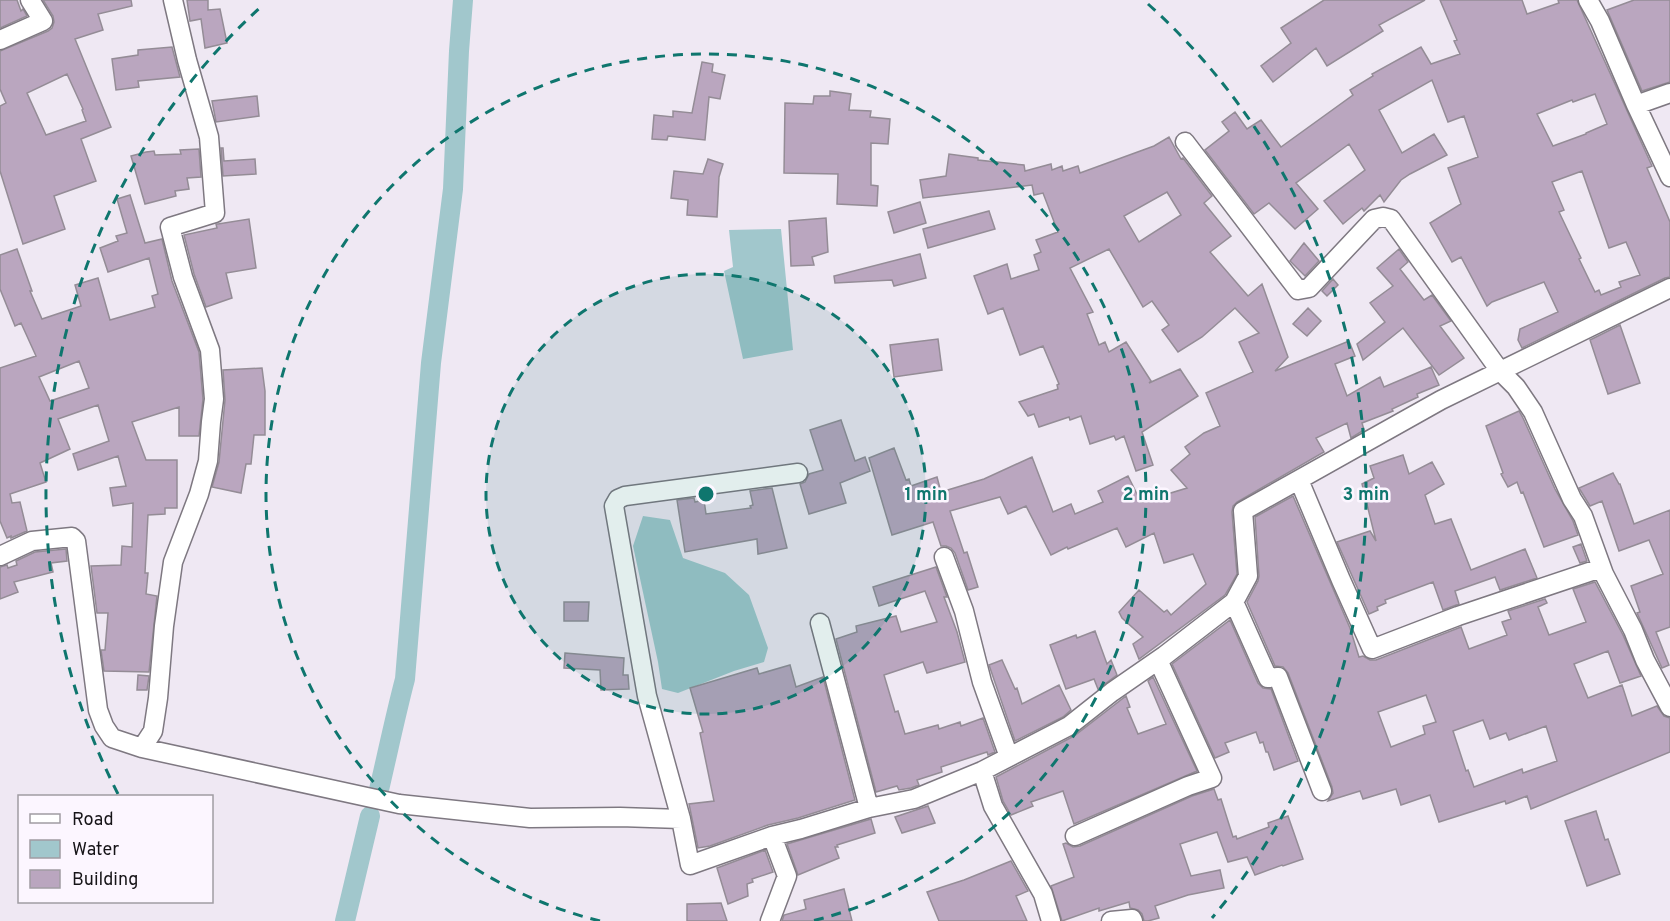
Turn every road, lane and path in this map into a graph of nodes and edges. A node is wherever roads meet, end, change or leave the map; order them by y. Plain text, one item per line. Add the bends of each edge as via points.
1 (30, 0) edge
2 (173, 0) edge
3 (1588, 0) edge
4 (0, 40) edge
5 (1670, 93) edge
6 (1636, 105) junction
7 (1185, 142) dead end
8 (1670, 177) edge
9 (1670, 288) edge
10 (1500, 371) junction
11 (798, 473) dead end
12 (1299, 480) junction
13 (0, 556) edge
14 (944, 557) dead end
15 (1601, 567) junction
16 (1234, 602) junction
17 (820, 622) dead end
18 (1158, 660) junction
19 (1670, 707) edge
20 (142, 748) junction
21 (1009, 758) junction
22 (982, 771) junction
23 (1322, 791) dead end
24 (869, 808) junction
25 (681, 819) junction
26 (772, 836) junction
27 (1075, 836) dead end
28 (770, 921) edge
29 (1051, 921) edge
30 (1111, 921) edge
31 (1133, 921) edge

1 - 4 street via 43,21
2 - 20 street via 209,137 215,213 170,227 183,277 210,350 214,399 208,461 173,562 153,731
3 - 6 street
5 - 6 street
6 - 8 street
7 - 10 street via 1298,290 1310,288 1374,219 1391,219
9 - 10 street
10 - 12 street via 1441,399
10 - 15 street via 1533,412 1583,516
11 - 25 street via 625,495 614,506 647,696
12 - 15 street via 1372,649
12 - 16 street via 1243,511 1248,576
13 - 20 street via 32,541 72,537 76,542 98,710 112,738
14 - 21 street
15 - 19 street
16 - 18 street
16 - 23 street via 1268,678 1278,677
17 - 24 street
18 - 21 street via 1069,726
18 - 27 street via 1212,778
20 - 25 street via 399,804 530,818
21 - 22 street
22 - 24 street via 914,799
22 - 29 street via 993,806 1043,894
24 - 26 street
25 - 26 street via 690,865
26 - 28 street via 787,876
30 - 31 street

